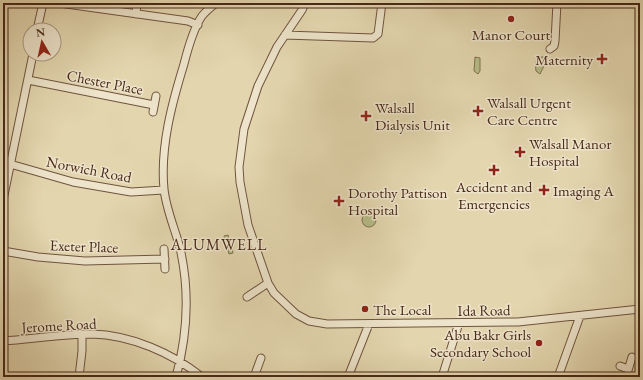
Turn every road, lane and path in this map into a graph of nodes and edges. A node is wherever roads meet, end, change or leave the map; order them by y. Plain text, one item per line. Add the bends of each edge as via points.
1 (43, 3) edge
2 (59, 3) edge
3 (137, 3) edge
4 (216, 3) edge
5 (305, 3) edge
6 (382, 3) edge
7 (557, 3) edge
8 (136, 14) junction
9 (39, 22) edge
10 (198, 25) junction
11 (285, 35) junction
12 (550, 49) dead end
13 (31, 62) edge
14 (28, 80) junction
15 (156, 96) dead end
16 (10, 164) junction
17 (164, 190) junction
18 (3, 200) edge
19 (164, 249) dead end
20 (3, 251) edge
21 (165, 259) junction
22 (165, 269) dead end
23 (268, 283) junction
24 (247, 297) dead end
25 (640, 309) edge
26 (580, 316) junction
27 (459, 323) junction
28 (369, 324) junction
29 (82, 334) junction
30 (3, 341) edge
31 (632, 357) dead end
32 (261, 358) dead end
33 (180, 361) junction
34 (620, 366) dead end
35 (628, 369) junction
36 (79, 377) edge
37 (176, 377) edge
38 (202, 377) edge
39 (254, 377) edge
40 (348, 377) edge
41 (442, 377) edge
42 (558, 377) edge
43 (626, 377) edge

1 - 9 street
2 - 8 street
3 - 8 street
4 - 10 street via 203,15
5 - 11 street, Ida Road
6 - 11 street via 378,34 373,38
7 - 12 street via 555,41
8 - 10 street via 188,21
10 - 17 street via 170,115 164,158
11 - 23 street, Ida Road via 258,86 244,129 239,167 246,215
13 - 14 street
14 - 15 street, Chester Place via 154,108
14 - 16 street
16 - 17 street, Norwich Road via 74,182 131,192
16 - 18 street
17 - 33 street via 180,248 186,282 187,320
19 - 21 street
20 - 21 street, Exeter Place via 85,261
21 - 22 street
23 - 24 street
23 - 28 street, Ida Road via 296,314 309,321 327,324
25 - 26 street, Ida Road
26 - 27 street, Ida Road via 522,322
26 - 42 street
27 - 28 street, Ida Road
27 - 41 street
28 - 40 street
29 - 30 street, Jerome Road
29 - 33 street, Jerome Road via 122,338
29 - 36 street
31 - 35 street
32 - 39 street
33 - 37 street
33 - 38 street, Jerome Road
34 - 35 street
35 - 43 street

